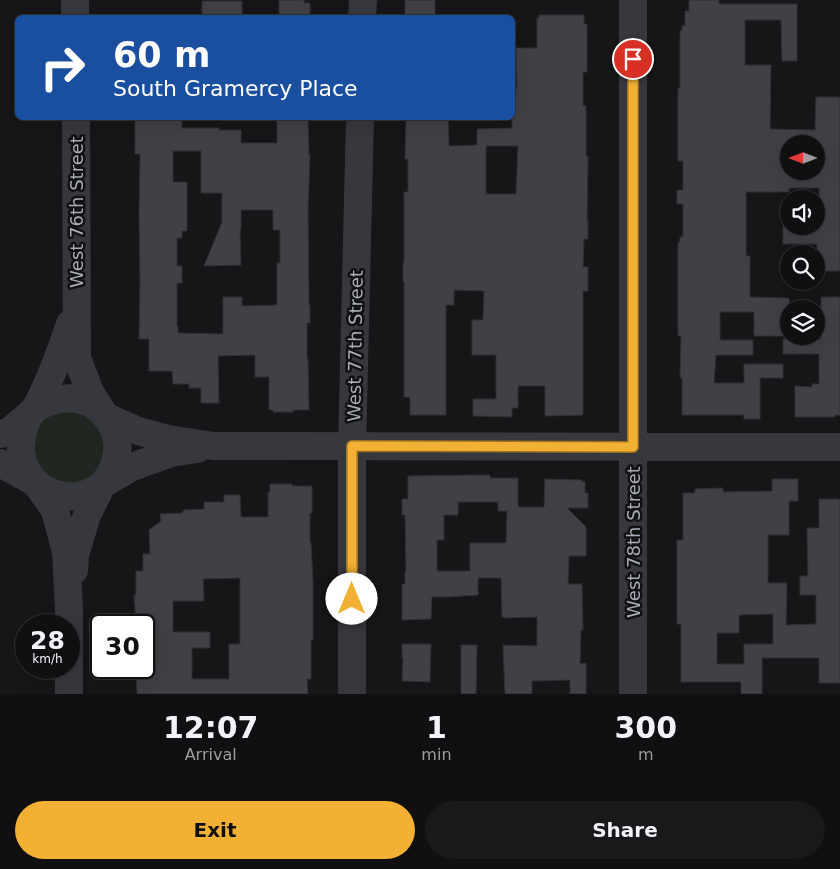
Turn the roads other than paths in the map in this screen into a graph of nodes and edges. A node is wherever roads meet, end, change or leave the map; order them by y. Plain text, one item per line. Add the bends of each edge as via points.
1 (75, 0) edge
2 (363, 0) edge
3 (633, 0) edge
4 (75, 15) edge
5 (362, 15) edge
6 (76, 120) edge
7 (360, 120) edge
8 (76, 306) junction
9 (34, 410) junction
10 (106, 416) junction
11 (0, 434) edge
12 (213, 446) junction
13 (352, 446) junction
14 (633, 447) junction
15 (840, 447) edge
16 (0, 463) edge
17 (35, 482) junction
18 (103, 485) junction
19 (69, 609) junction
20 (69, 694) edge
21 (352, 694) edge
22 (633, 694) edge

1 - 4 street
2 - 5 street
3 - 14 street, West 78th Street
6 - 8 street, West 76th Street
7 - 13 street, West 77th Street
8 - 9 street, West 76th Street via 58,360
8 - 10 street, West 76th Street via 77,358 90,392
9 - 10 street via 52,400 74,398 94,405
9 - 11 street
9 - 17 street via 23,428 21,451 25,469
10 - 12 street via 168,439
10 - 18 street via 115,431 118,450 113,471
12 - 13 street
12 - 18 street via 171,453 132,467
13 - 14 street
13 - 21 street, West 77th Street
14 - 15 street
14 - 22 street, West 78th Street
16 - 17 street
17 - 18 street via 48,492 68,497 88,494
17 - 19 street via 55,510 66,552
18 - 19 street via 87,515 76,555
19 - 20 street

